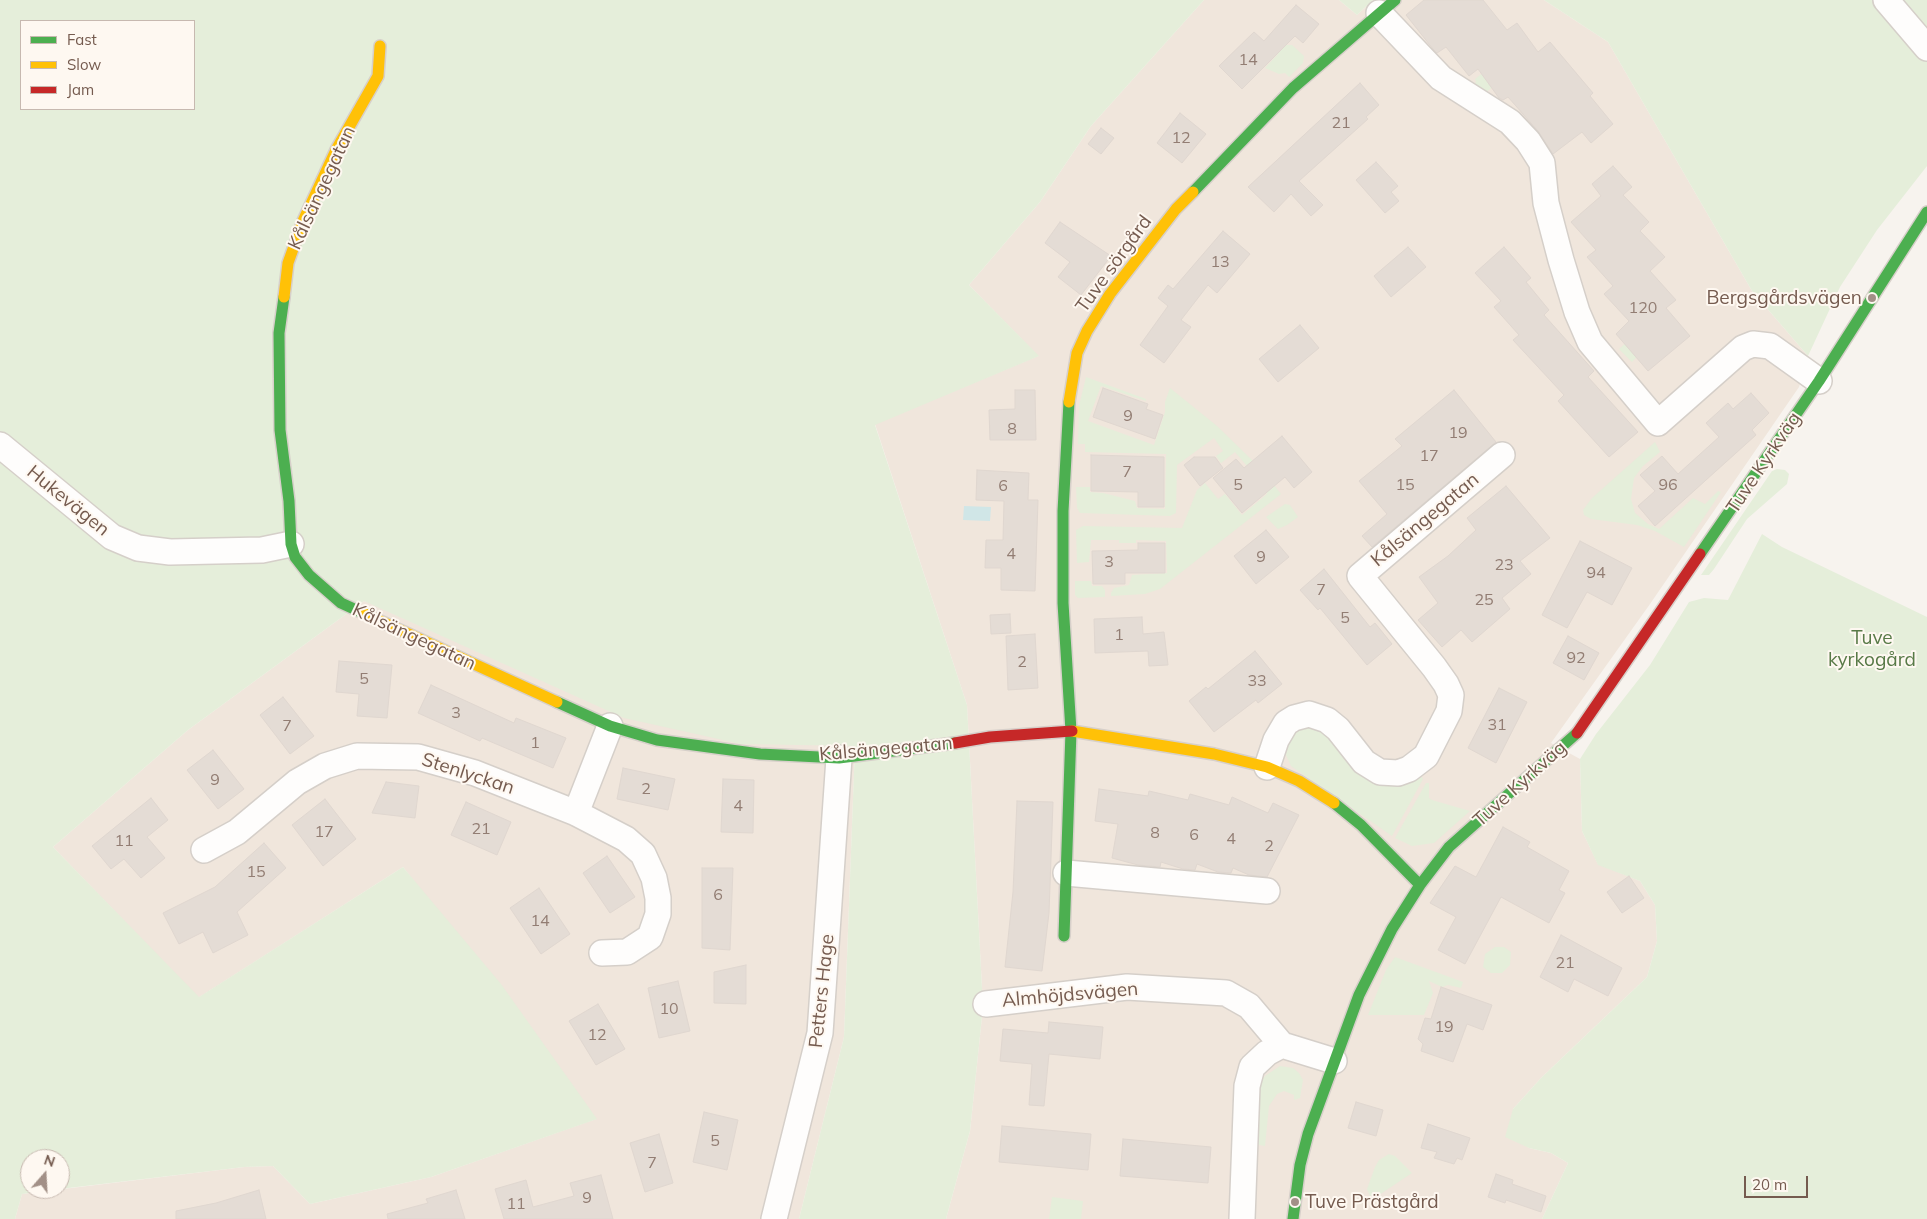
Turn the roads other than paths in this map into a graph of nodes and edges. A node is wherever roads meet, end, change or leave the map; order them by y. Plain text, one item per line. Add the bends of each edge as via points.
1 (1886, 0) edge
2 (1387, 6) edge
3 (380, 46) dead end
4 (1927, 48) edge
5 (1927, 212) edge
6 (1819, 381) junction
7 (0, 445) edge
8 (1502, 455) dead end
9 (291, 544) junction
10 (610, 726) junction
11 (1070, 731) junction
12 (839, 758) junction
13 (1267, 767) junction
14 (576, 813) junction
15 (204, 850) dead end
16 (1066, 872) junction
17 (1420, 885) junction
18 (1267, 891) dead end
19 (1064, 936) dead end
20 (602, 953) dead end
21 (986, 1004) dead end
22 (1282, 1045) junction
23 (1334, 1061) junction
24 (774, 1219) edge
25 (1242, 1219) edge
26 (1293, 1219) edge

1 - 4 street
2 - 6 street via 1441,78 1510,122 1528,141 1542,164 1546,204 1561,260 1590,342 1658,423 1743,348 1753,344 1770,346
2 - 11 street, Tuve sörgård via 1293,88 1176,209 1110,294 1087,331 1078,354 1066,420 1063,603
3 - 9 street, Kålsängegatan via 378,76 336,150 303,221 288,263 279,333 280,430
5 - 6 street, Tuve Kyrkväg
6 - 17 street, Tuve Kyrkväg via 1577,733 1449,847
7 - 9 street, Hukevägen via 112,537 138,548 170,552 262,550
8 - 13 street, Kålsängegatan via 1360,576 1434,667 1451,695 1449,711 1426,756 1398,773 1380,772 1364,762 1338,729 1327,720 1310,714 1286,723
9 - 10 street, Kålsängegatan via 295,557 309,575 341,604
10 - 12 street, Kålsängegatan via 657,740 760,754
10 - 14 street
11 - 12 street, Kålsängegatan
11 - 13 street, Kålsängegatan via 1214,754
11 - 16 street
12 - 24 street, Petters Hage via 820,1032
13 - 17 street, Kålsängegatan via 1324,795 1362,825
14 - 15 street, Stenlyckan via 474,773 418,756 357,756 325,766 304,778 237,832
14 - 20 street, Stenlyckan via 626,839 643,854 654,878 658,898 658,914 650,937 626,952
16 - 18 street
16 - 19 street
17 - 23 street, Tuve Kyrkväg via 1392,929 1359,995
21 - 22 street, Almhöjdsvägen via 1127,987 1226,993 1249,1006
22 - 23 street
22 - 25 street via 1252,1067 1247,1086
23 - 26 street, Tuve Kyrkväg via 1308,1134

